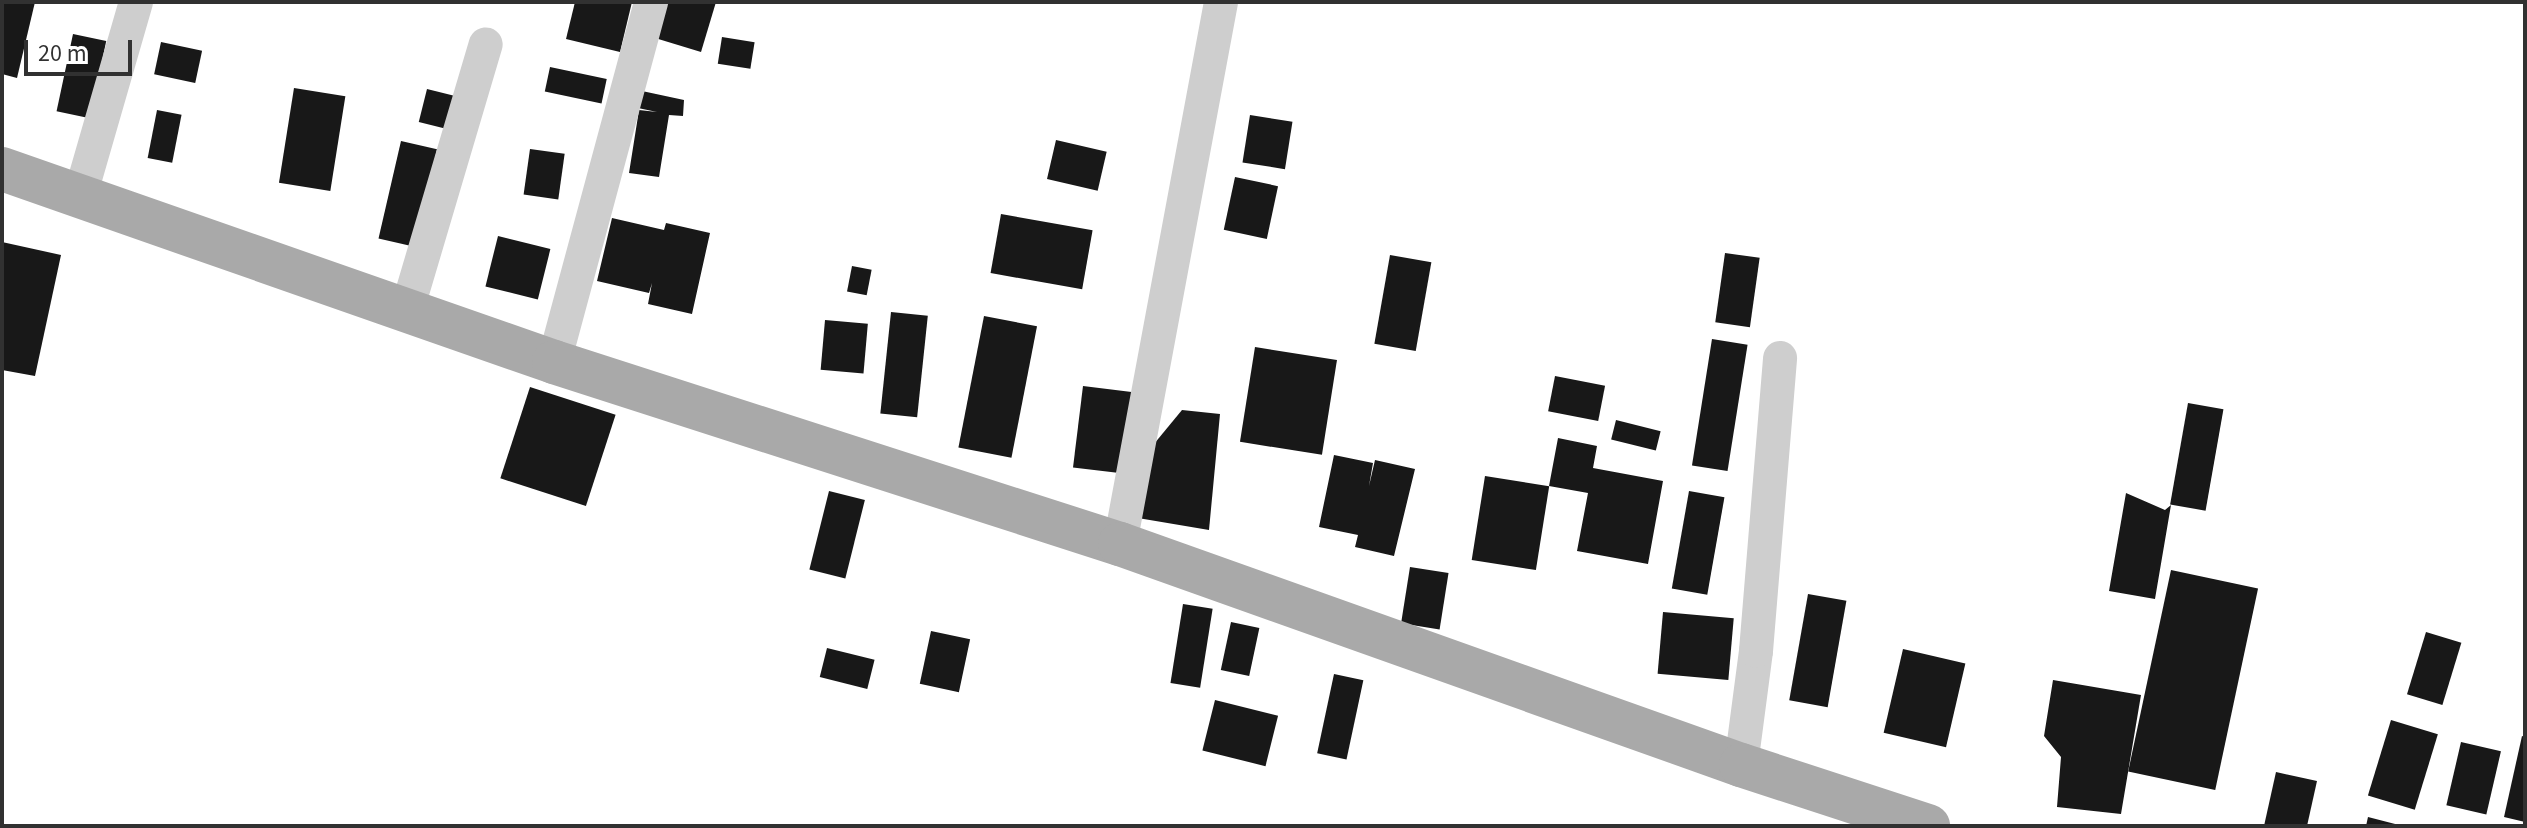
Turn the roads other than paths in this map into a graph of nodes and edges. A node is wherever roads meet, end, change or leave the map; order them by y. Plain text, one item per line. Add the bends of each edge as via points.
1 (136, 2) edge
2 (651, 2) edge
3 (1221, 2) edge
4 (486, 44) dead end
5 (2, 169) edge
6 (80, 196) junction
7 (407, 310) junction
8 (1780, 358) dead end
9 (554, 362) junction
10 (1120, 544) junction
11 (1741, 765) junction
12 (1928, 826) edge

1 - 6 street
2 - 9 street
3 - 10 street
4 - 7 street
5 - 6 main road
6 - 7 main road
7 - 9 main road
8 - 11 street via 1756,651
9 - 10 main road
10 - 11 main road
11 - 12 main road

